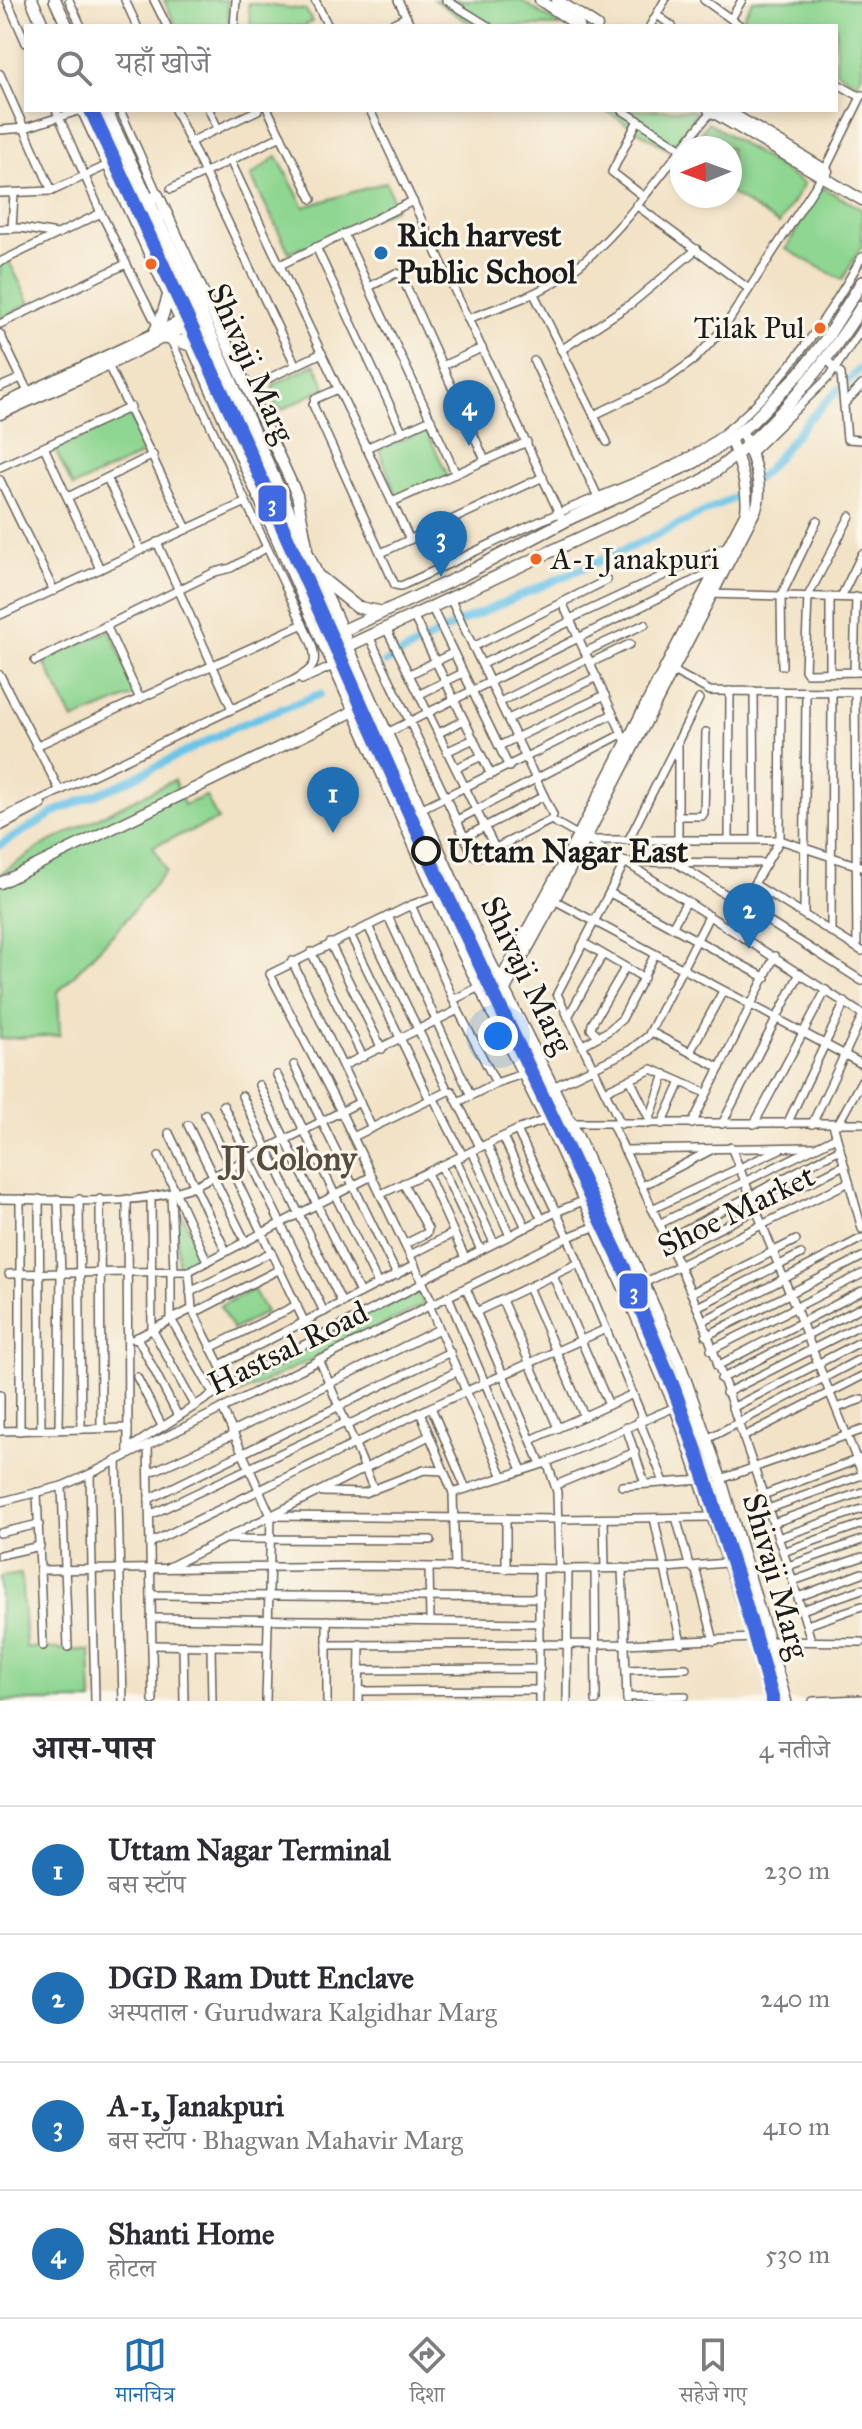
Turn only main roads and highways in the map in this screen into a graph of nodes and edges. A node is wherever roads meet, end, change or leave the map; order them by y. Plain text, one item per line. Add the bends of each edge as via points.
1 (32, 0) edge
2 (62, 1) edge
3 (42, 24) edge
4 (67, 24) edge
5 (83, 112) edge
6 (107, 112) edge
7 (862, 282) edge
8 (169, 294) junction
9 (862, 306) edge
10 (192, 346) junction
11 (318, 575) junction
12 (384, 612) junction
13 (342, 631) junction
14 (348, 646) junction
15 (326, 649) junction

1 - 3 main road
2 - 4 main road
5 - 8 main road, Shivaji Marg
6 - 11 main road, Shivaji Marg via 153,197
7 - 12 main road via 800,373 730,439 695,462 561,517 461,576
8 - 10 main road, Shivaji Marg
8 - 10 main road via 161,334
9 - 14 main road via 826,359 750,450 662,501
10 - 15 main road, Shivaji Marg
11 - 12 main road via 357,607
11 - 13 main road, Shivaji Marg
12 - 13 main road
13 - 14 main road, Shivaji Marg
13 - 15 main road
14 - 15 main road

